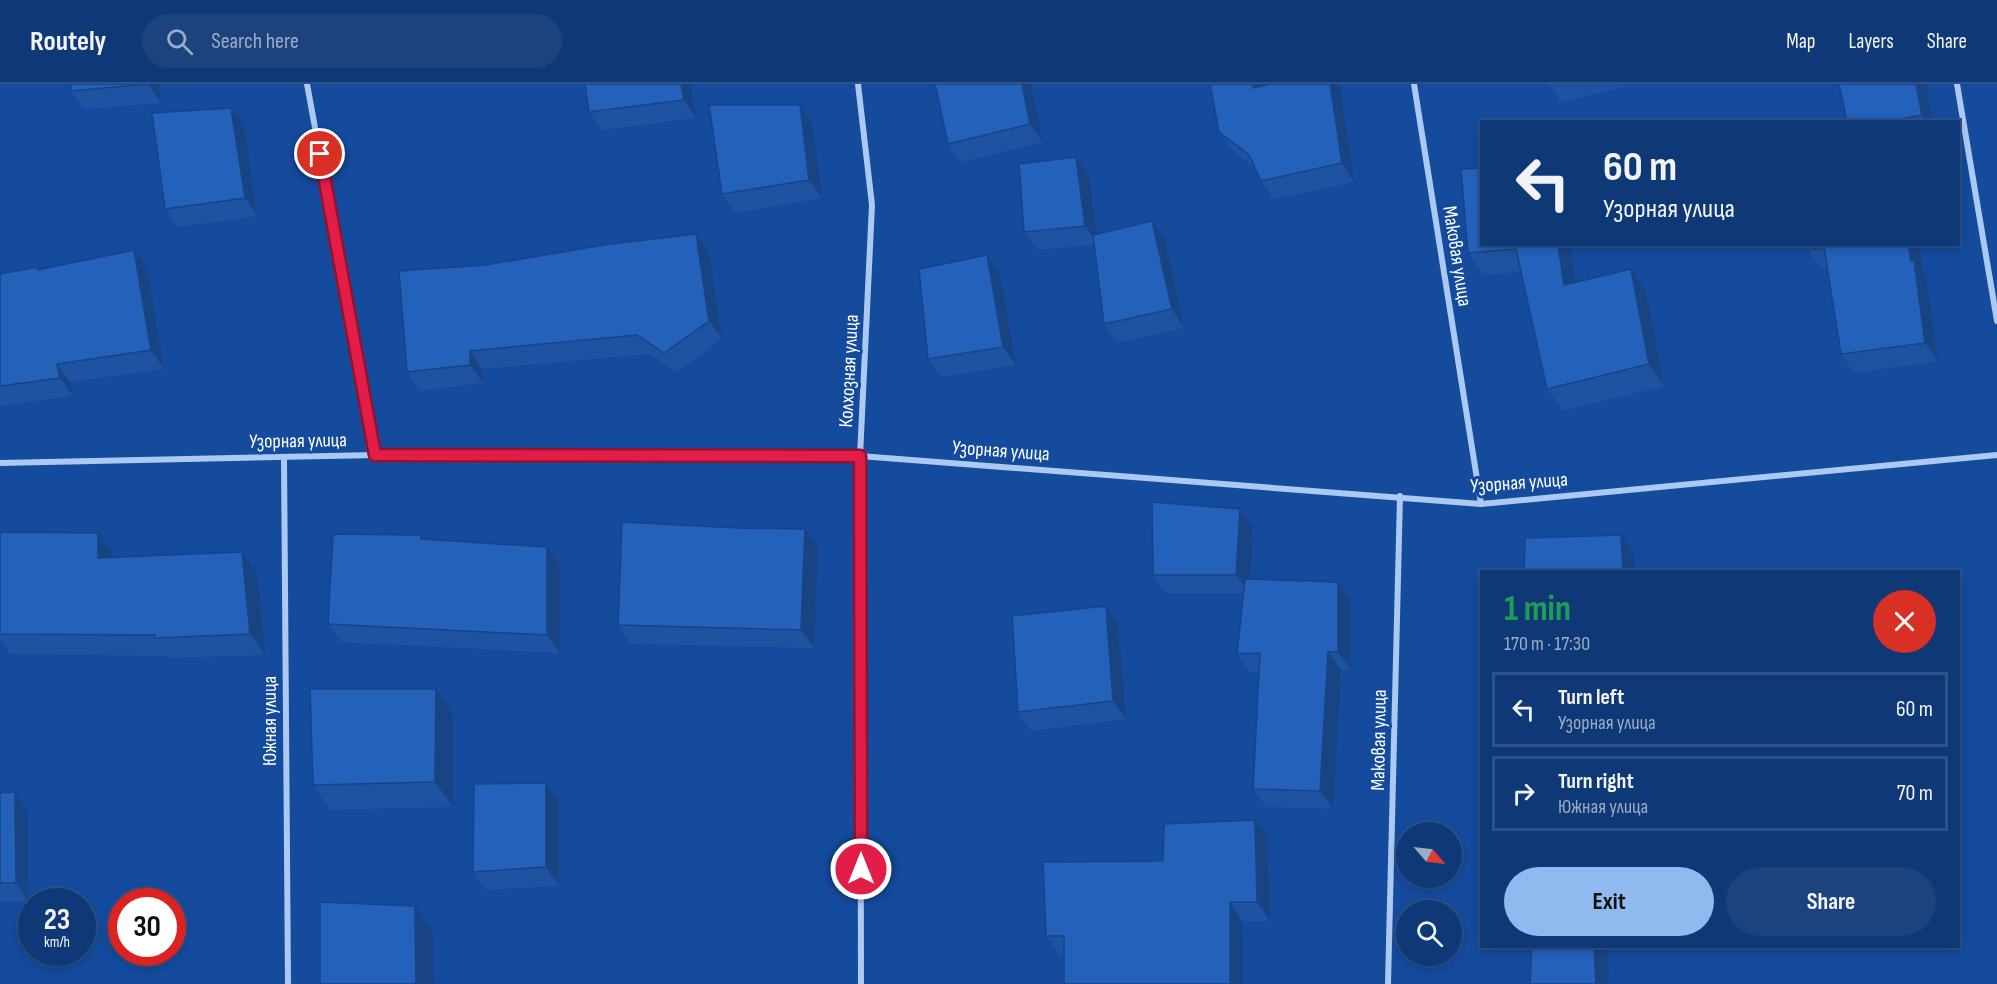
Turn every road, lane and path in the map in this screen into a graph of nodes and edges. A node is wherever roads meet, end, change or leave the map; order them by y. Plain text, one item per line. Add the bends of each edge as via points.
1 (307, 84) edge
2 (858, 84) edge
3 (1414, 84) edge
4 (1957, 84) edge
5 (1997, 321) edge
6 (375, 455) junction
7 (1997, 455) edge
8 (860, 456) junction
9 (284, 457) junction
10 (0, 463) edge
11 (1400, 496) junction
12 (1481, 504) junction
13 (288, 984) edge
14 (861, 984) edge
15 (1388, 984) edge

1 - 6 street
2 - 8 street, Колхозная улица via 872,205
3 - 12 street, Маковая улица
4 - 5 street
6 - 8 street, Узорная улица
6 - 9 street, Узорная улица
7 - 12 street, Узорная улица
8 - 11 street, Узорная улица
8 - 14 street, Колхозная улица
9 - 10 street, Узорная улица
9 - 13 street, Южная улица
11 - 12 street, Узорная улица
11 - 15 street, Маковая улица

